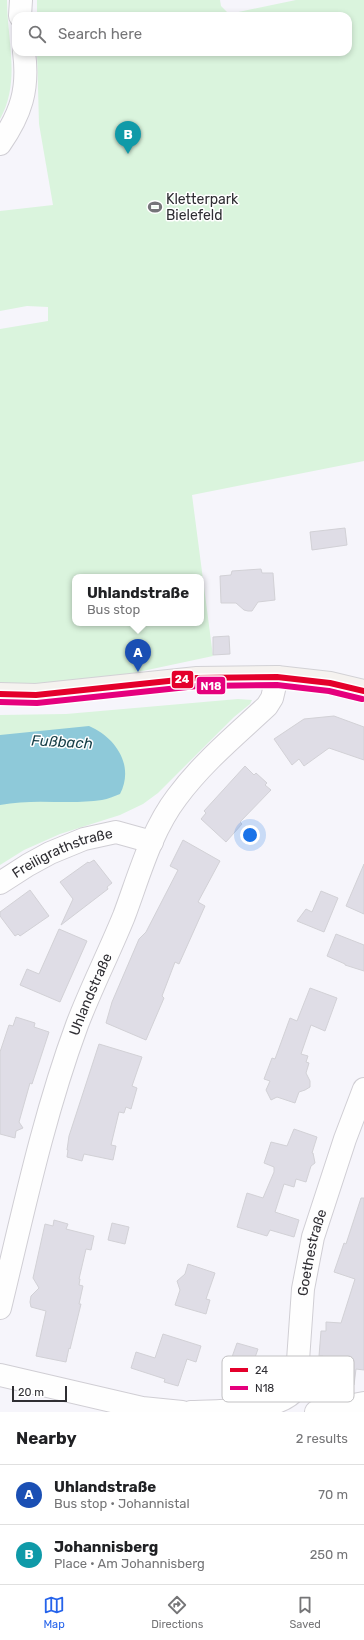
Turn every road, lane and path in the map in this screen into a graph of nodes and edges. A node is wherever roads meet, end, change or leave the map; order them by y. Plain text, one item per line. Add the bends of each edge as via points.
1 (21, 0) edge
2 (20, 12) edge
3 (25, 56) edge
4 (0, 144) edge
5 (277, 677) junction
6 (364, 691) edge
7 (0, 694) edge
8 (152, 842) junction
9 (0, 883) edge
10 (364, 1089) edge
11 (0, 1308) edge
12 (299, 1356) edge
13 (0, 1375) edge
14 (281, 1402) edge
15 (303, 1402) edge
16 (364, 1403) edge
17 (250, 1411) edge
18 (182, 1412) edge
19 (192, 1412) edge
20 (316, 1412) edge

1 - 2 street
3 - 4 street via 25,90 20,110
5 - 6 main road via 330,683
5 - 7 main road via 197,678 36,695
5 - 8 street, Uhlandstraße via 272,698 267,706 196,774 176,798
8 - 9 street, Freiligrathstraße via 116,832 84,839 50,853
8 - 11 street, Uhlandstraße via 77,1024 59,1079 39,1147
10 - 12 street, Goethestraße via 313,1238 303,1289
13 - 18 street via 142,1408
14 - 17 street
15 - 20 street
16 - 20 street
17 - 19 street

